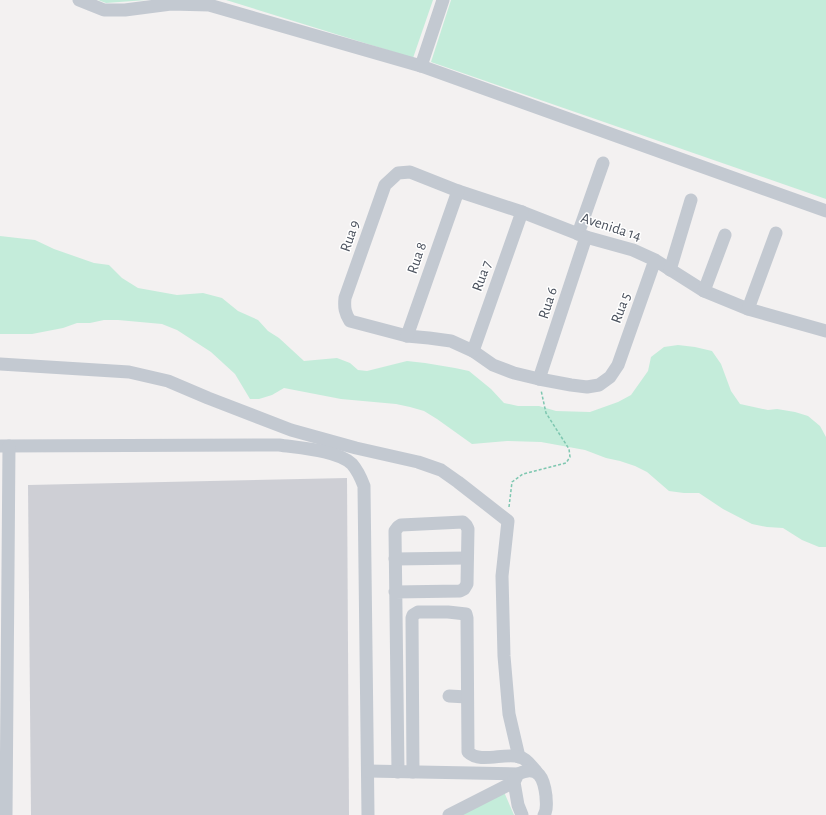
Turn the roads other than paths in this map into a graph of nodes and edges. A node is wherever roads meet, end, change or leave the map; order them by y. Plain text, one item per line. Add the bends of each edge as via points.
1 (79, 0) edge
2 (443, 0) edge
3 (422, 66) junction
4 (603, 163) dead end
5 (385, 185) joint
6 (458, 191) junction
7 (691, 200) dead end
8 (826, 211) edge
9 (522, 212) junction
10 (776, 233) dead end
11 (582, 235) junction
12 (725, 235) dead end
13 (655, 260) junction
14 (670, 270) junction
15 (704, 291) junction
16 (345, 298) joint
17 (748, 309) junction
18 (826, 331) edge
19 (407, 336) junction
20 (472, 351) junction
21 (0, 364) edge
22 (539, 379) junction
23 (4, 446) edge
24 (395, 558) junction
25 (468, 558) junction
26 (395, 592) junction
27 (449, 696) dead end
28 (467, 697) junction
29 (492, 757) junction
30 (519, 757) junction
31 (368, 771) junction
32 (536, 771) junction
33 (398, 772) junction
34 (413, 772) junction
35 (492, 774) junction
36 (3, 775) edge
37 (516, 778) junction
38 (6, 815) edge
39 (368, 815) edge
40 (449, 815) edge
41 (522, 815) edge
42 (544, 815) edge

1 - 3 street via 104,10 171,4 209,5
2 - 3 street
3 - 8 street
4 - 11 street, Rua 6
5 - 6 street, Avenida 14 via 398,173 410,172
5 - 16 street, Rua 9
6 - 9 street, Avenida 14
6 - 19 street, Rua 8
7 - 14 street
9 - 11 street, Avenida 14
9 - 20 street, Rua 7
10 - 17 street
11 - 13 street, Avenida 14 via 633,250
11 - 22 street, Rua 6
12 - 15 street
13 - 14 street, Avenida 14
13 - 22 street, Rua 5 via 618,365 610,377 599,385 587,387
14 - 15 street, Avenida 14
15 - 17 street, Avenida 14
16 - 19 street, Rua 5 via 344,309 350,321
17 - 18 street, Avenida 14
19 - 20 street, Rua 5 via 451,342
20 - 22 street, Rua 5 via 493,365
21 - 30 street via 129,372 168,381 291,430 418,462 441,470 458,482 508,521 502,576 504,656 510,714
23 - 31 street via 279,445 316,450 351,463 364,486
23 - 36 street
24 - 25 street
24 - 25 street via 395,531 401,525 463,522 468,529
24 - 26 street
25 - 26 street via 467,584 460,591
26 - 33 street
27 - 28 street
28 - 29 street via 468,752 476,757
28 - 34 street via 466,614 415,613 412,618
29 - 30 street
29 - 35 street
30 - 32 street via 529,762
31 - 33 street
31 - 39 street
32 - 37 street
32 - 42 street via 544,782 547,809
33 - 34 street
34 - 35 street
35 - 37 street
36 - 38 street
37 - 40 street
37 - 41 street via 518,805

